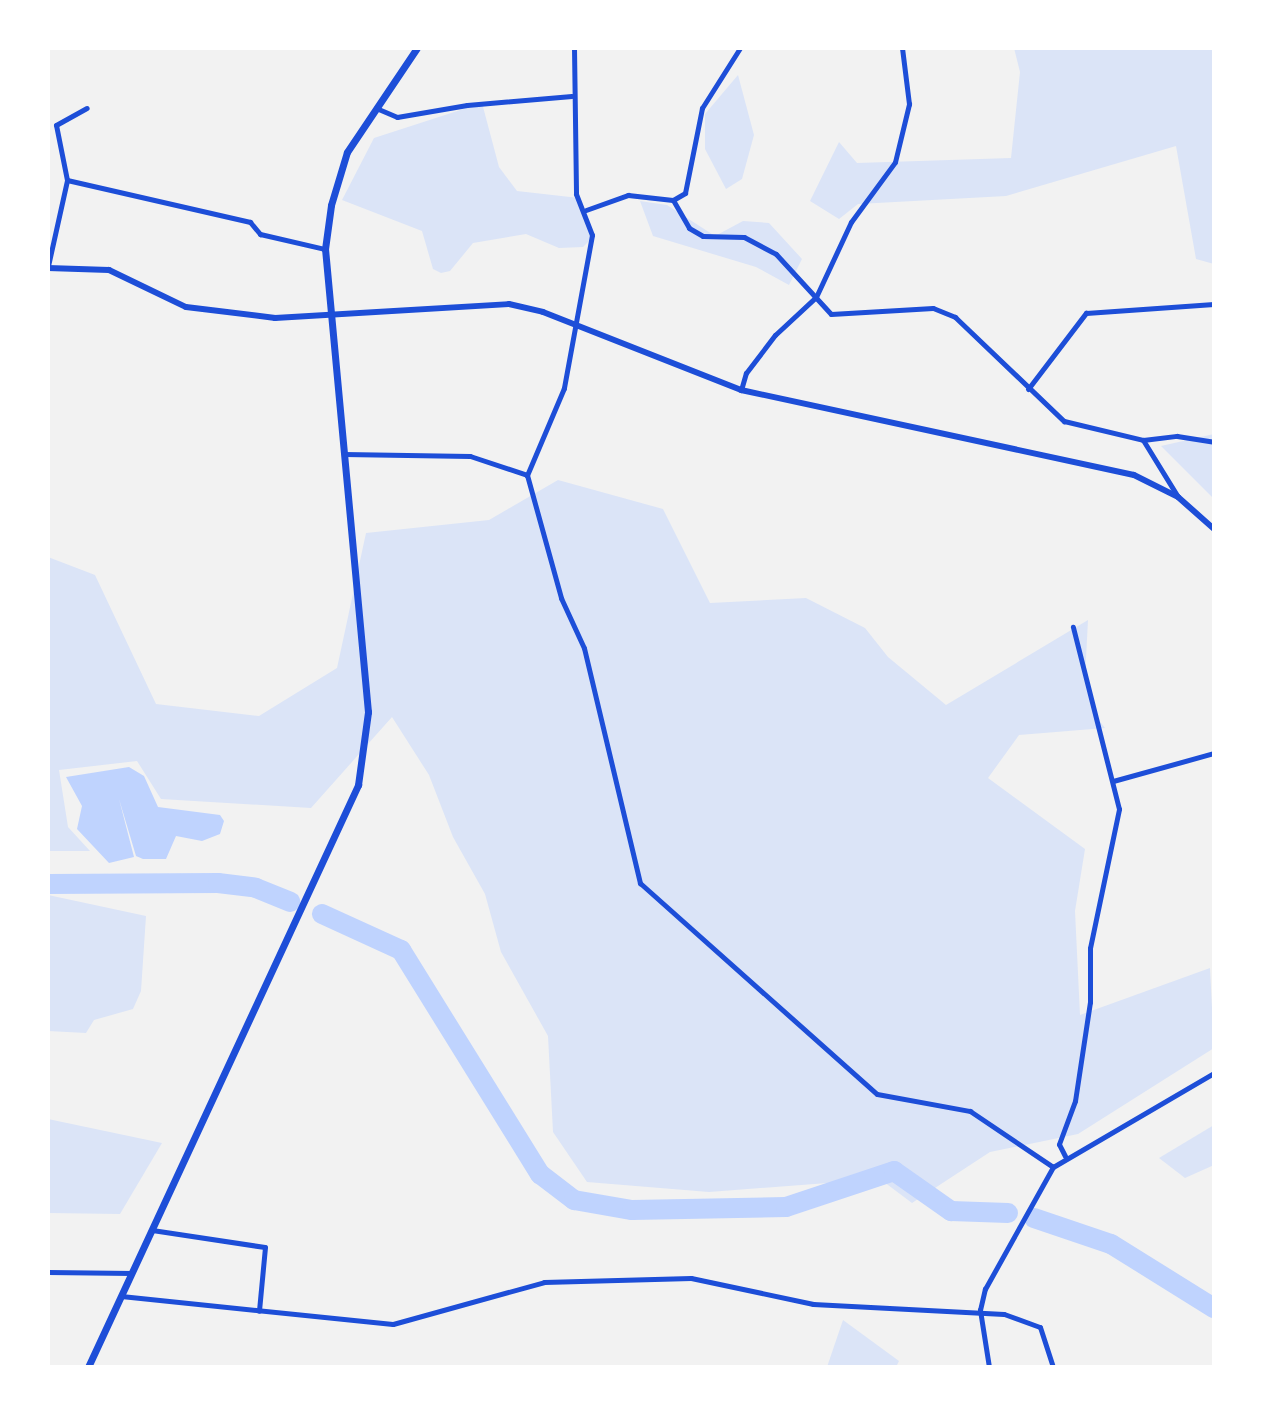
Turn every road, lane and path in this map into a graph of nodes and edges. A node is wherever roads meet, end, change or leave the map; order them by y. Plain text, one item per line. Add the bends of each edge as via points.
1 (417, 48) edge
2 (574, 48) edge
3 (740, 48) edge
4 (902, 48) edge
5 (572, 96) junction
6 (87, 108) dead end
7 (375, 108) junction
8 (67, 180) junction
9 (673, 200) junction
10 (586, 210) junction
11 (325, 249) junction
12 (48, 267) edge
13 (816, 297) junction
14 (1214, 304) edge
15 (332, 314) junction
16 (577, 325) junction
17 (1028, 389) junction
18 (741, 390) junction
19 (1143, 440) junction
20 (1214, 442) edge
21 (344, 454) junction
22 (527, 475) junction
23 (1178, 497) junction
24 (1214, 529) edge
25 (1073, 627) dead end
26 (1214, 753) edge
27 (1113, 781) junction
28 (1214, 1073) edge
29 (1065, 1156) junction
30 (1053, 1167) junction
31 (152, 1230) junction
32 (48, 1272) edge
33 (132, 1273) junction
34 (121, 1296) junction
35 (980, 1310) junction
36 (259, 1311) junction
37 (88, 1367) edge
38 (989, 1367) edge
39 (1053, 1367) edge

1 - 7 main road
2 - 5 street
3 - 9 street via 702,108 685,193
4 - 13 street via 909,104 899,151 851,222
5 - 7 street via 397,117
5 - 10 street via 576,194
6 - 8 street via 56,125
7 - 11 main road via 338,177
8 - 11 street via 250,222 260,234
8 - 12 street
9 - 10 street via 628,195
9 - 13 street via 689,228 703,236 744,237 776,254
10 - 16 street via 592,235
11 - 15 main road
12 - 15 street via 109,270 202,311 275,318
13 - 17 street via 831,314 933,308 944,312 981,336
13 - 18 street via 775,335 746,373
14 - 17 street via 1086,313
15 - 16 street via 509,304
15 - 21 main road
16 - 18 street
16 - 22 street via 564,388
17 - 19 street via 1064,421
18 - 23 street via 1134,475
19 - 20 street via 1177,436
19 - 23 street
21 - 22 street via 470,456
21 - 31 main road via 368,712 365,757 344,820
22 - 30 street via 561,598 584,648 640,883 877,1094 970,1111
23 - 24 street
25 - 27 street
26 - 27 street
27 - 29 street via 1119,809 1090,948 1090,1002 1075,1101 1059,1144
28 - 29 street
29 - 30 street
30 - 35 street via 1013,1233
31 - 33 main road
31 - 36 street via 265,1247
32 - 33 street
33 - 34 main road
34 - 36 street
34 - 37 main road
35 - 36 street via 813,1304 691,1278 634,1277 544,1282 393,1324
35 - 38 street
35 - 39 street via 1040,1327

